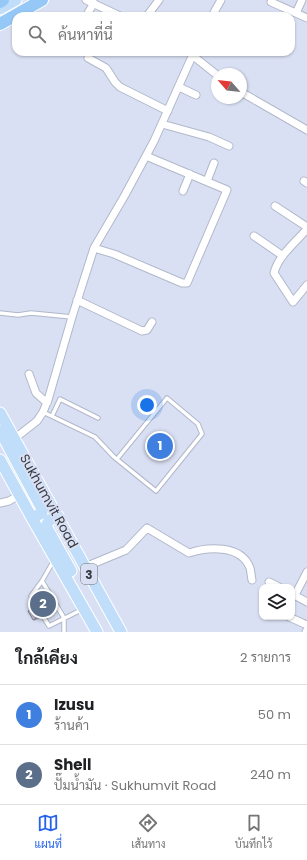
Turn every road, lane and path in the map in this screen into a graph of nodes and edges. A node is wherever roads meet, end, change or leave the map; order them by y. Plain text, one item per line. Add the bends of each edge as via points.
1 (3, 0) edge
2 (16, 0) edge
3 (32, 0) edge
4 (42, 0) edge
5 (86, 0) edge
6 (159, 0) edge
7 (221, 0) edge
8 (272, 0) edge
9 (302, 0) edge
10 (0, 2) edge
11 (94, 4) junction
12 (0, 10) edge
13 (21, 12) edge
14 (89, 12) edge
15 (111, 12) edge
16 (151, 12) edge
17 (214, 12) edge
18 (291, 12) edge
19 (296, 13) joint
20 (12, 17) edge
21 (0, 18) edge
22 (307, 18) edge
23 (0, 24) edge
24 (192, 56) edge
25 (195, 56) edge
26 (88, 58) dead end
27 (211, 70) edge
28 (179, 87) junction
29 (196, 94) dead end
30 (247, 95) edge
31 (168, 111) junction
32 (162, 124) junction
33 (307, 130) edge
34 (229, 146) dead end
35 (146, 156) junction
36 (214, 162) dead end
37 (190, 174) junction
38 (207, 181) junction
39 (183, 191) dead end
40 (275, 206) dead end
41 (307, 228) edge
42 (254, 236) dead end
43 (94, 248) junction
44 (283, 256) junction
45 (307, 285) edge
46 (77, 300) junction
47 (0, 313) edge
48 (72, 317) junction
49 (152, 322) dead end
50 (29, 374) dead end
51 (47, 403) junction
52 (43, 412) junction
53 (0, 413) edge
54 (52, 416) junction
55 (98, 418) dead end
56 (0, 431) edge
57 (14, 439) junction
58 (117, 459) junction
59 (0, 460) edge
60 (19, 495) junction
61 (0, 503) edge
62 (58, 516) junction
63 (32, 518) junction
64 (55, 558) junction
65 (85, 567) junction
66 (307, 572) edge
67 (252, 580) dead end
68 (42, 581) junction
69 (269, 582) dead end
70 (273, 584) edge
71 (295, 592) edge
72 (295, 596) edge
73 (307, 602) edge
74 (84, 609) junction
75 (64, 618) junction
76 (295, 620) edge
77 (307, 625) edge
78 (64, 632) edge
79 (98, 632) edge
80 (121, 632) edge

1 - 10 highway
2 - 12 main road
3 - 21 main road
4 - 13 highway
5 - 11 street
6 - 16 street
7 - 17 street
8 - 18 street via 271,2
9 - 19 street
11 - 14 street
11 - 15 street
19 - 22 street
20 - 23 highway
24 - 28 street
25 - 27 street
26 - 31 street via 106,68 120,86
28 - 29 street
28 - 31 street
30 - 33 street
31 - 32 street
32 - 34 street via 209,137
32 - 35 street
35 - 37 street
35 - 43 street
36 - 38 street
37 - 38 street
37 - 39 street
38 - 43 street via 227,190 187,283
40 - 41 street
41 - 44 street
42 - 44 street
43 - 46 street
44 - 45 street via 274,273 293,302
46 - 48 street
46 - 49 street via 142,331 147,330
47 - 48 lane
48 - 51 street
50 - 51 street via 36,393
51 - 52 street
52 - 54 lane
52 - 57 street
53 - 57 main road, Sukhumvit Road / 3
54 - 55 lane via 60,399
54 - 58 lane via 95,437
56 - 63 main road via 42,509 42,513
57 - 62 main road, Sukhumvit Road / 3
58 - 58 lane via 156,491 202,434 198,424 166,398
59 - 60 main road, Sukhumvit Road / 3
60 - 61 street
60 - 63 main road, Sukhumvit Road / 3
62 - 65 main road, Sukhumvit Road / 3
62 - 79 main road via 48,521 47,528 96,617
63 - 64 main road, Sukhumvit Road / 3
64 - 68 lane
64 - 74 main road, Sukhumvit Road / 3
65 - 67 street via 126,550 147,528 189,553 213,549 232,551 250,567
65 - 80 main road, Sukhumvit Road / 3
66 - 71 street
68 - 75 lane
68 - 75 lane via 31,596 45,620 49,626
69 - 70 street
72 - 73 street
74 - 75 lane
74 - 79 main road, Sukhumvit Road / 3
75 - 78 lane
76 - 77 street

